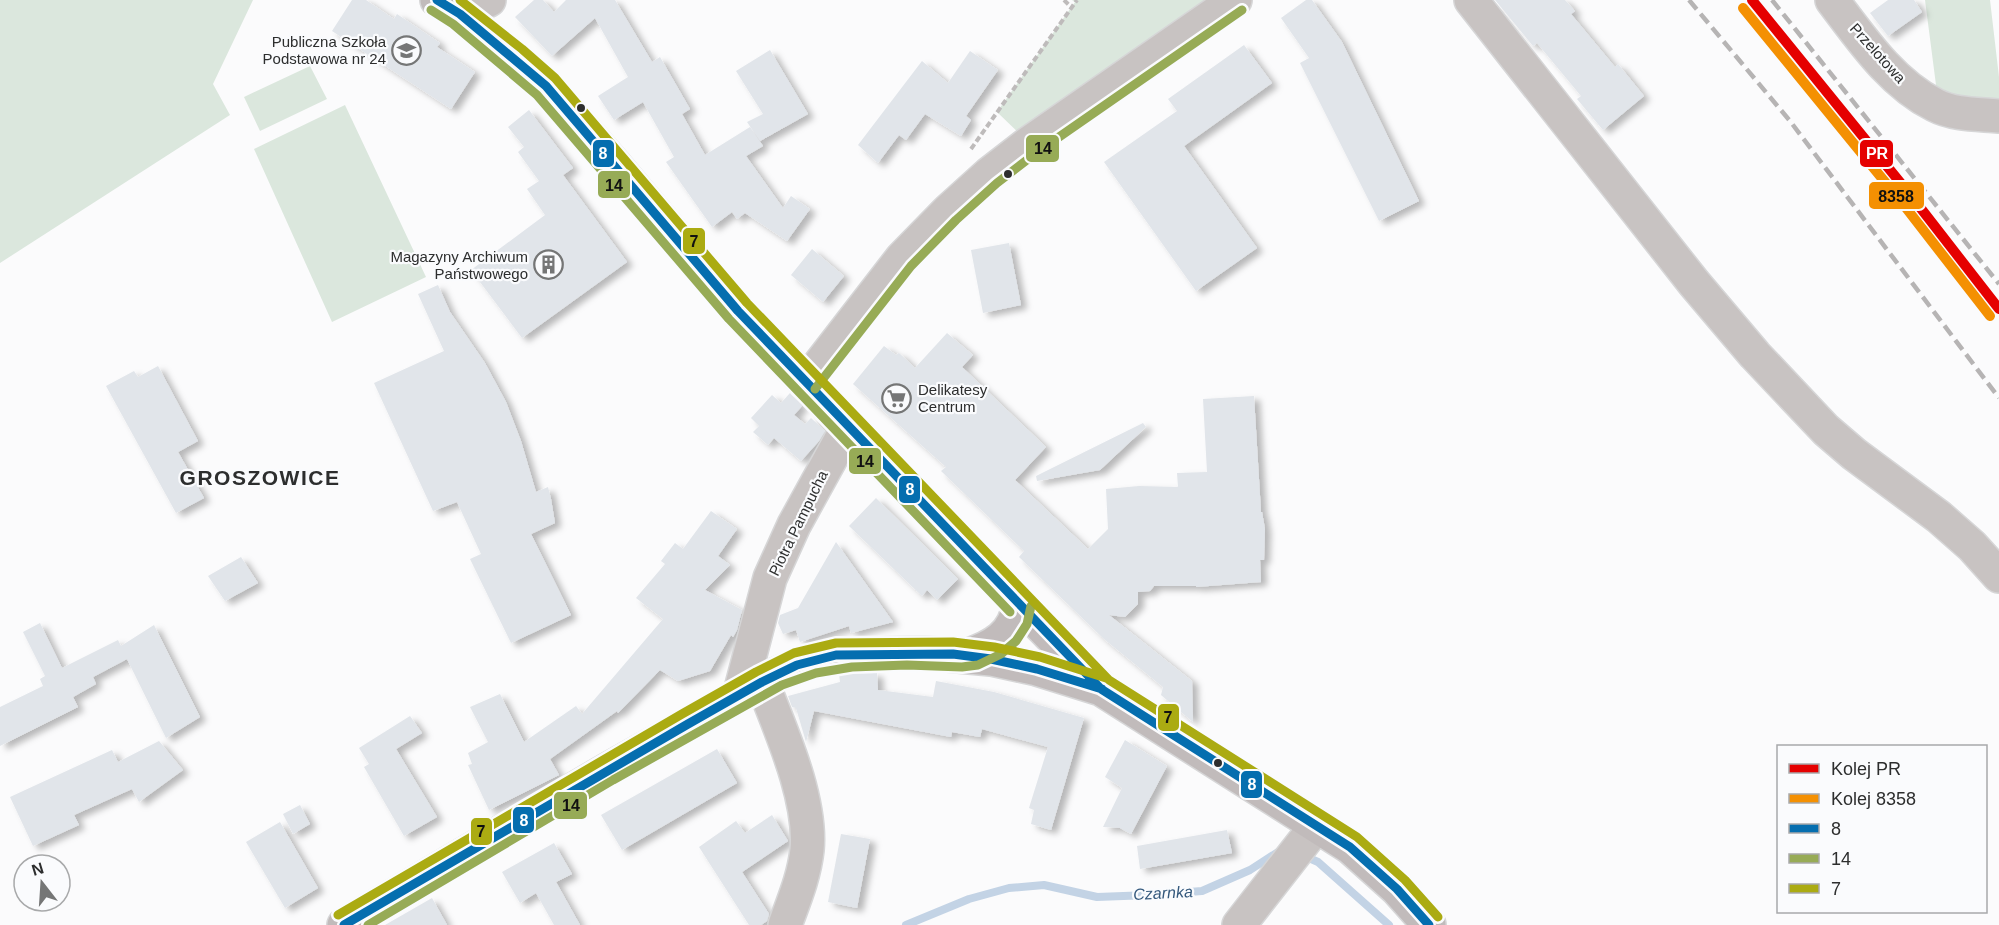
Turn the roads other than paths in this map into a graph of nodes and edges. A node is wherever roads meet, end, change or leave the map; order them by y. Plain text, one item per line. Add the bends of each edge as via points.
1 (489, 0) edge
2 (1235, 0) edge
3 (1471, 0) edge
4 (1832, 0) edge
5 (448, 7) edge
6 (1999, 116) edge
7 (806, 382) junction
8 (848, 427) junction
9 (1999, 576) edge
10 (1019, 604) junction
11 (966, 656) junction
12 (751, 687) junction
13 (1101, 688) junction
14 (1317, 825) junction
15 (344, 925) edge
16 (785, 925) edge
17 (1239, 925) edge
18 (1429, 925) edge

1 - 5 street
2 - 7 street via 989,174 896,266
3 - 9 street via 1694,283 1771,372 1826,430 1939,517
4 - 6 street, Przelotowa via 1872,51 1918,94 1936,106 1957,112
5 - 7 main road via 546,86 738,311
7 - 8 main road
8 - 10 main road
8 - 12 street, Piotra Pampucha via 794,525 770,578
10 - 11 main road via 1010,630 998,641
10 - 13 main road
11 - 12 main road via 836,655 797,665
11 - 13 main road via 1037,669
12 - 15 main road
12 - 16 street via 788,752 806,819 807,849 801,881
13 - 14 main road
14 - 17 street
14 - 18 main road via 1378,871

